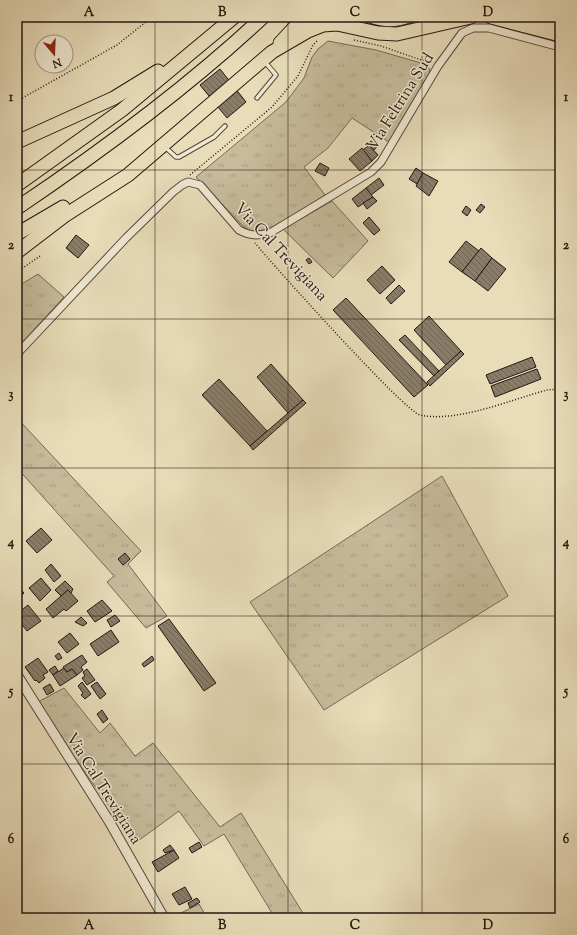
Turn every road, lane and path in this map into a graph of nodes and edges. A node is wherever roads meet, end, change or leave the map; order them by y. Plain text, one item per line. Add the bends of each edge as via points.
1 (152, 17) edge
2 (222, 17) edge
3 (234, 17) edge
4 (263, 17) edge
5 (312, 17) edge
6 (370, 17) edge
7 (409, 17) edge
8 (471, 17) edge
9 (491, 17) edge
10 (526, 17) edge
11 (560, 26) edge
12 (560, 35) edge
13 (320, 38) dead end
14 (350, 39) dead end
15 (560, 47) edge
16 (268, 56) junction
17 (438, 66) junction
18 (257, 98) dead end
19 (17, 101) edge
20 (225, 126) dead end
21 (17, 142) edge
22 (163, 145) junction
23 (188, 182) junction
24 (17, 184) edge
25 (112, 186) junction
26 (17, 208) edge
27 (17, 234) edge
28 (248, 234) junction
29 (17, 252) edge
30 (40, 256) dead end
31 (17, 272) edge
32 (17, 354) edge
33 (560, 389) edge
34 (17, 675) edge
35 (164, 918) edge

1 - 19 path via 117,45
2 - 21 highway via 146,80 114,98
3 - 24 highway via 122,110
4 - 26 highway via 132,126
5 - 16 highway via 294,28
6 - 7 main road via 382,21 396,21
8 - 16 highway via 397,34 330,24 308,31
9 - 12 highway
10 - 11 main road
13 - 23 path via 313,44 298,76 272,107 193,172
14 - 17 path via 381,46
15 - 17 street, Via Feltrina Sud via 489,28 474,28 462,33
16 - 18 lane via 276,75
16 - 22 highway
17 - 28 street, Via Feltrina Sud via 394,142 371,172 270,233 258,236
20 - 22 lane via 214,137 179,157
22 - 25 highway
23 - 28 street, Via Cal Trevigiana via 204,188 239,230
23 - 32 street via 172,192
25 - 27 highway via 73,201
25 - 29 highway via 64,216
28 - 33 path, Via Cal Trevigiana via 381,380 411,411 419,415 452,417 546,390
30 - 31 path
34 - 35 street, Via Cal Trevigiana via 113,828

